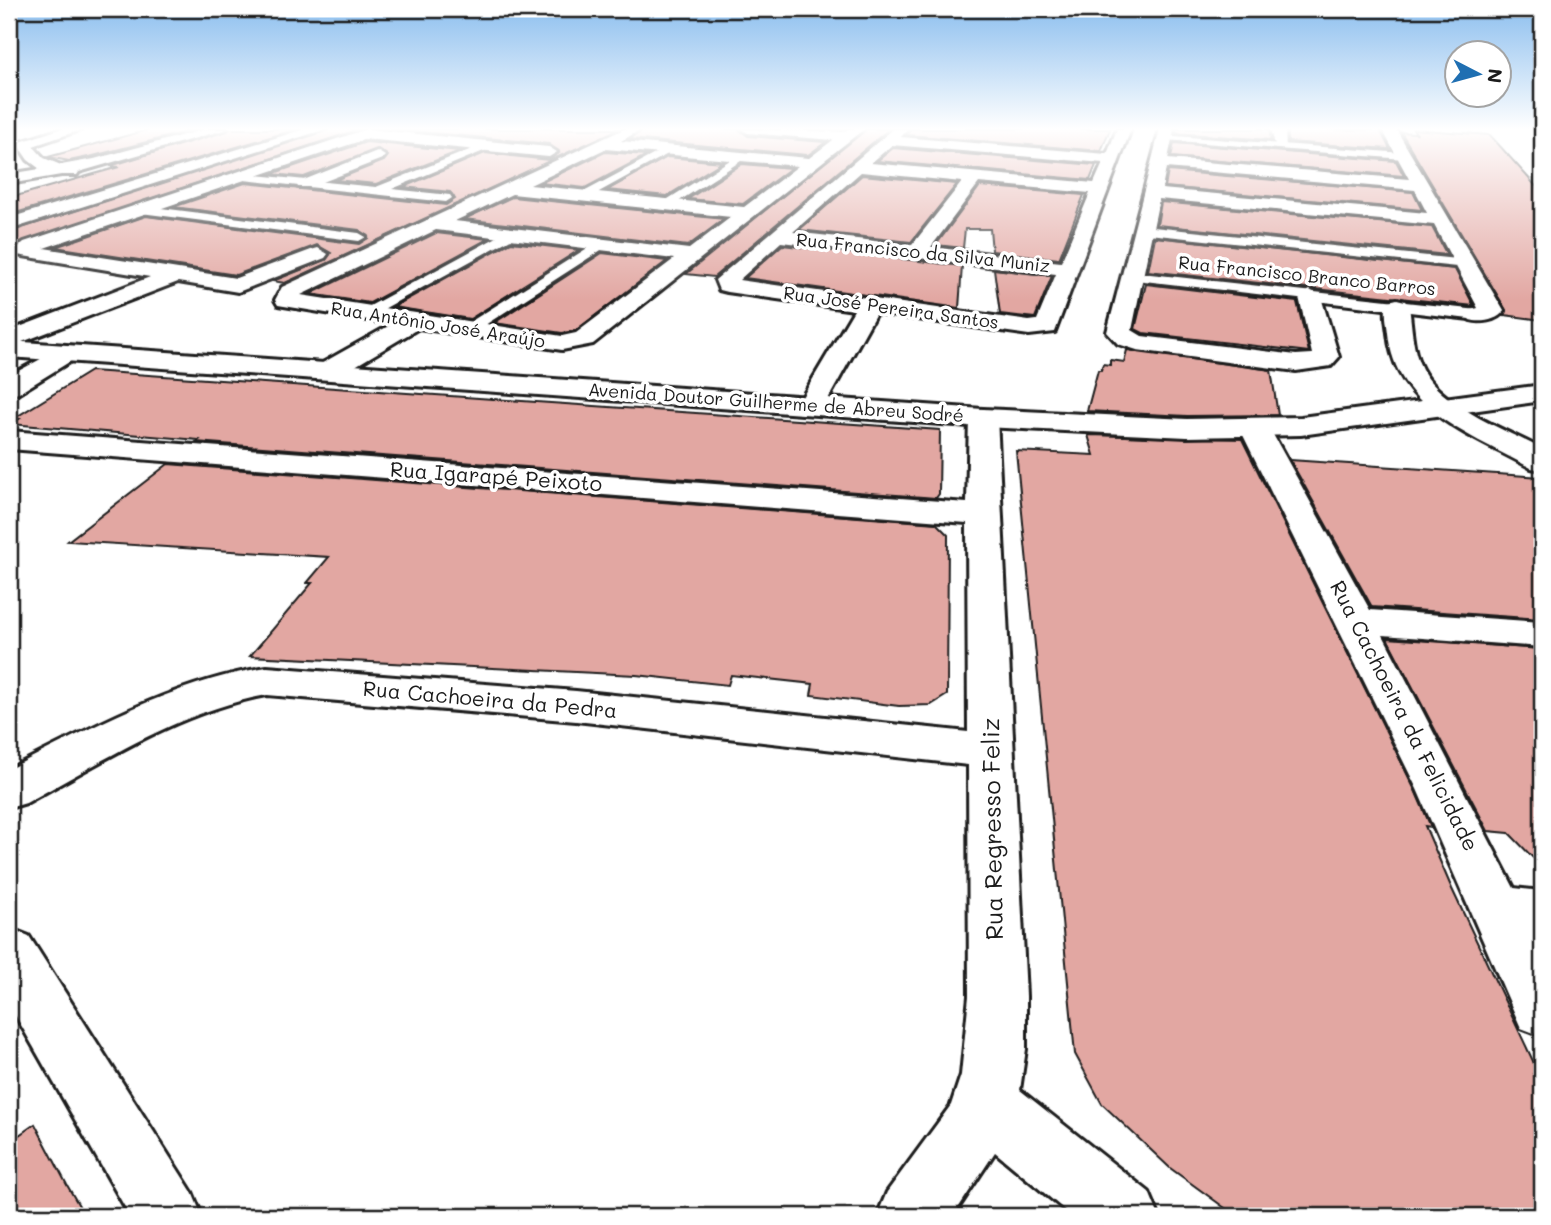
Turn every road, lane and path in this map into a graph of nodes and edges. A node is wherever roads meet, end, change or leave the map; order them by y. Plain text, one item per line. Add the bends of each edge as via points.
1 (133, 186) edge
2 (205, 186) edge
3 (333, 186) edge
4 (388, 186) edge
5 (472, 186) edge
6 (512, 186) edge
7 (601, 186) edge
8 (695, 186) edge
9 (782, 186) edge
10 (834, 186) edge
11 (968, 186) edge
12 (1068, 186) edge
13 (1102, 186) edge
14 (1155, 186) edge
15 (1422, 186) edge
16 (509, 188) junction
17 (1101, 189) junction
18 (376, 191) junction
19 (1153, 193) junction
20 (584, 195) junction
21 (446, 198) junction
22 (666, 204) junction
23 (137, 209) junction
24 (413, 213) dead end
25 (747, 213) junction
26 (1440, 220) junction
27 (432, 224) junction
28 (9, 225) edge
29 (381, 228) dead end
30 (1144, 230) junction
31 (513, 234) junction
32 (776, 236) junction
33 (359, 237) junction
34 (602, 245) junction
35 (917, 252) junction
36 (690, 255) junction
37 (1466, 264) junction
38 (1070, 269) junction
39 (173, 276) junction
40 (1132, 276) junction
41 (1310, 297) junction
42 (869, 305) junction
43 (1397, 306) junction
44 (363, 314) junction
45 (1478, 315) joint
46 (412, 322) junction
47 (465, 331) junction
48 (9, 341) edge
49 (9, 349) edge
50 (65, 354) junction
51 (326, 372) junction
52 (9, 387) edge
53 (1542, 393) edge
54 (812, 404) junction
55 (1440, 405) junction
56 (983, 418) junction
57 (1255, 429) junction
58 (9, 440) edge
59 (1542, 461) edge
60 (983, 514) junction
61 (1358, 621) junction
62 (1542, 634) edge
63 (993, 751) junction
64 (9, 790) edge
65 (1521, 911) edge
66 (9, 953) edge
67 (1542, 1009) edge
68 (985, 1103) junction
69 (168, 1216) edge
70 (911, 1216) edge
71 (1125, 1216) edge

1 - 28 street
2 - 23 street
3 - 18 lane
4 - 18 lane
5 - 21 street
6 - 16 street
7 - 20 lane
8 - 22 lane
9 - 25 street
10 - 32 street
11 - 35 street
12 - 17 street
13 - 17 street
14 - 19 street
15 - 26 street
16 - 20 street
16 - 27 street
17 - 38 street
18 - 21 lane
19 - 26 street
19 - 30 street
20 - 22 street
21 - 24 street
22 - 25 street
23 - 33 lane
23 - 39 street via 25,248 27,253
25 - 36 street
26 - 37 street
27 - 31 street
27 - 44 street, Rua Antônio José Araújo via 290,292 286,300
29 - 33 street
30 - 37 lane
30 - 40 street
31 - 34 street
31 - 44 lane
32 - 35 street, Rua Francisco da Silva Muniz
32 - 42 street, Rua José Pereira Santos via 726,280 727,285
33 - 39 street via 249,283
34 - 36 street
34 - 47 lane
35 - 38 street, Rua Francisco da Silva Muniz
36 - 47 street, Rua Antônio José Araújo via 584,339 562,343
37 - 45 street via 1492,311
38 - 42 street, Rua José Pereira Santos via 1048,325 1029,328
39 - 48 street
40 - 41 lane, Rua Francisco Branco Barros
40 - 41 street via 1119,332 1127,340 1296,362 1326,357
41 - 43 lane, Rua Francisco Branco Barros
42 - 54 street
43 - 45 lane, Rua Francisco Branco Barros
43 - 55 street via 1409,372
44 - 46 street, Rua Antônio José Araújo
46 - 47 street, Rua Antônio José Araújo
46 - 51 street
49 - 50 street, Avenida Doutor Guilherme de Abreu Sodré
50 - 51 street, Avenida Doutor Guilherme de Abreu Sodré
50 - 52 street
51 - 54 street, Avenida Doutor Guilherme de Abreu Sodré
53 - 55 street, Avenida Doutor Guilherme de Abreu Sodré
54 - 56 street, Avenida Doutor Guilherme de Abreu Sodré
55 - 57 street, Avenida Doutor Guilherme de Abreu Sodré
55 - 59 street
56 - 57 street, Avenida Doutor Guilherme de Abreu Sodré
56 - 60 street, Rua Regresso Feliz
57 - 61 street, Rua Cachoeira da Felicidade
58 - 60 street, Rua Igarapé Peixoto
60 - 63 street, Rua Regresso Feliz
61 - 62 street
61 - 65 street, Rua Cachoeira da Felicidade
63 - 64 street, Rua Cachoeira da Pedra via 576,706 267,681 238,684 183,703
63 - 68 street, Rua Regresso Feliz via 996,1046
65 - 67 street, Rua Cachoeira da Felicidade
66 - 69 street
68 - 70 street, Rua Regresso Feliz
68 - 71 street

